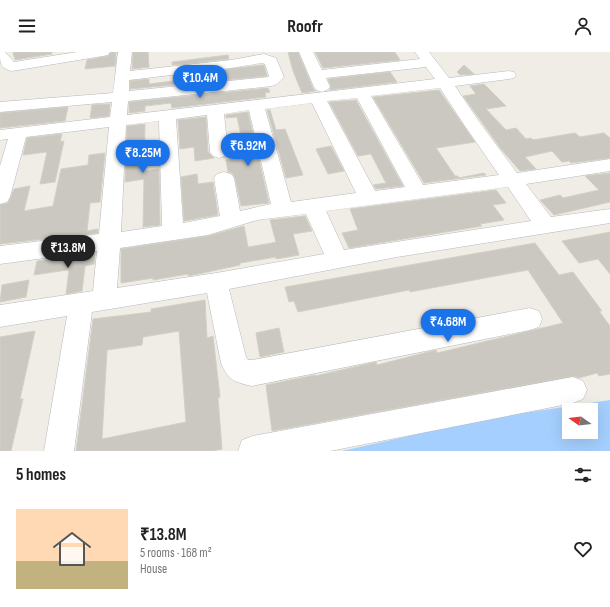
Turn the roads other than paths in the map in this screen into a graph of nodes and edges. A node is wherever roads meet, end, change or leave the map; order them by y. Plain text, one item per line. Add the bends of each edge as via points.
1 (103, 52) edge
2 (125, 52) edge
3 (306, 52) edge
4 (375, 52) edge
5 (0, 55) edge
6 (426, 57) edge
7 (385, 67) junction
8 (316, 75) junction
9 (509, 75) dead end
10 (122, 76) junction
11 (445, 83) junction
12 (362, 93) junction
13 (120, 98) junction
14 (322, 98) junction
15 (256, 105) junction
16 (0, 108) edge
17 (215, 110) junction
18 (167, 115) junction
19 (118, 121) junction
20 (19, 133) junction
21 (0, 135) edge
22 (219, 152) dead end
23 (610, 165) edge
24 (224, 178) dead end
25 (514, 180) junction
26 (418, 193) junction
27 (0, 196) edge
28 (369, 199) junction
29 (313, 206) junction
30 (283, 210) junction
31 (610, 216) edge
32 (232, 219) junction
33 (546, 226) junction
34 (173, 233) junction
35 (110, 241) junction
36 (0, 255) edge
37 (338, 260) junction
38 (216, 282) junction
39 (92, 301) junction
40 (0, 316) edge
41 (530, 319) dead end
42 (573, 390) dead end
43 (59, 451) edge
44 (253, 451) edge

1 - 5 street via 12,67
2 - 10 street
3 - 8 street
4 - 7 street
6 - 7 street
6 - 11 street
7 - 8 street
8 - 14 street
9 - 11 street
10 - 13 street
10 - 13 street via 264,58 272,61 277,77 272,81
11 - 12 street
11 - 25 street via 473,126
12 - 14 street
12 - 26 street
13 - 16 street
13 - 19 street
14 - 15 street
14 - 28 street
15 - 17 street
15 - 30 street
17 - 18 street
17 - 22 street
18 - 19 street
18 - 34 street
19 - 20 street
19 - 35 street
20 - 21 street
20 - 27 street
23 - 25 street
24 - 32 street
25 - 26 street
25 - 33 street
26 - 28 street
28 - 29 street
29 - 30 street
29 - 37 street
30 - 32 street
31 - 33 street
32 - 34 street via 208,227
33 - 37 street
34 - 35 street
35 - 36 street
35 - 39 street
37 - 38 street
38 - 39 street
38 - 41 street via 234,363 241,371 252,373
39 - 40 street
39 - 43 street
42 - 44 street

